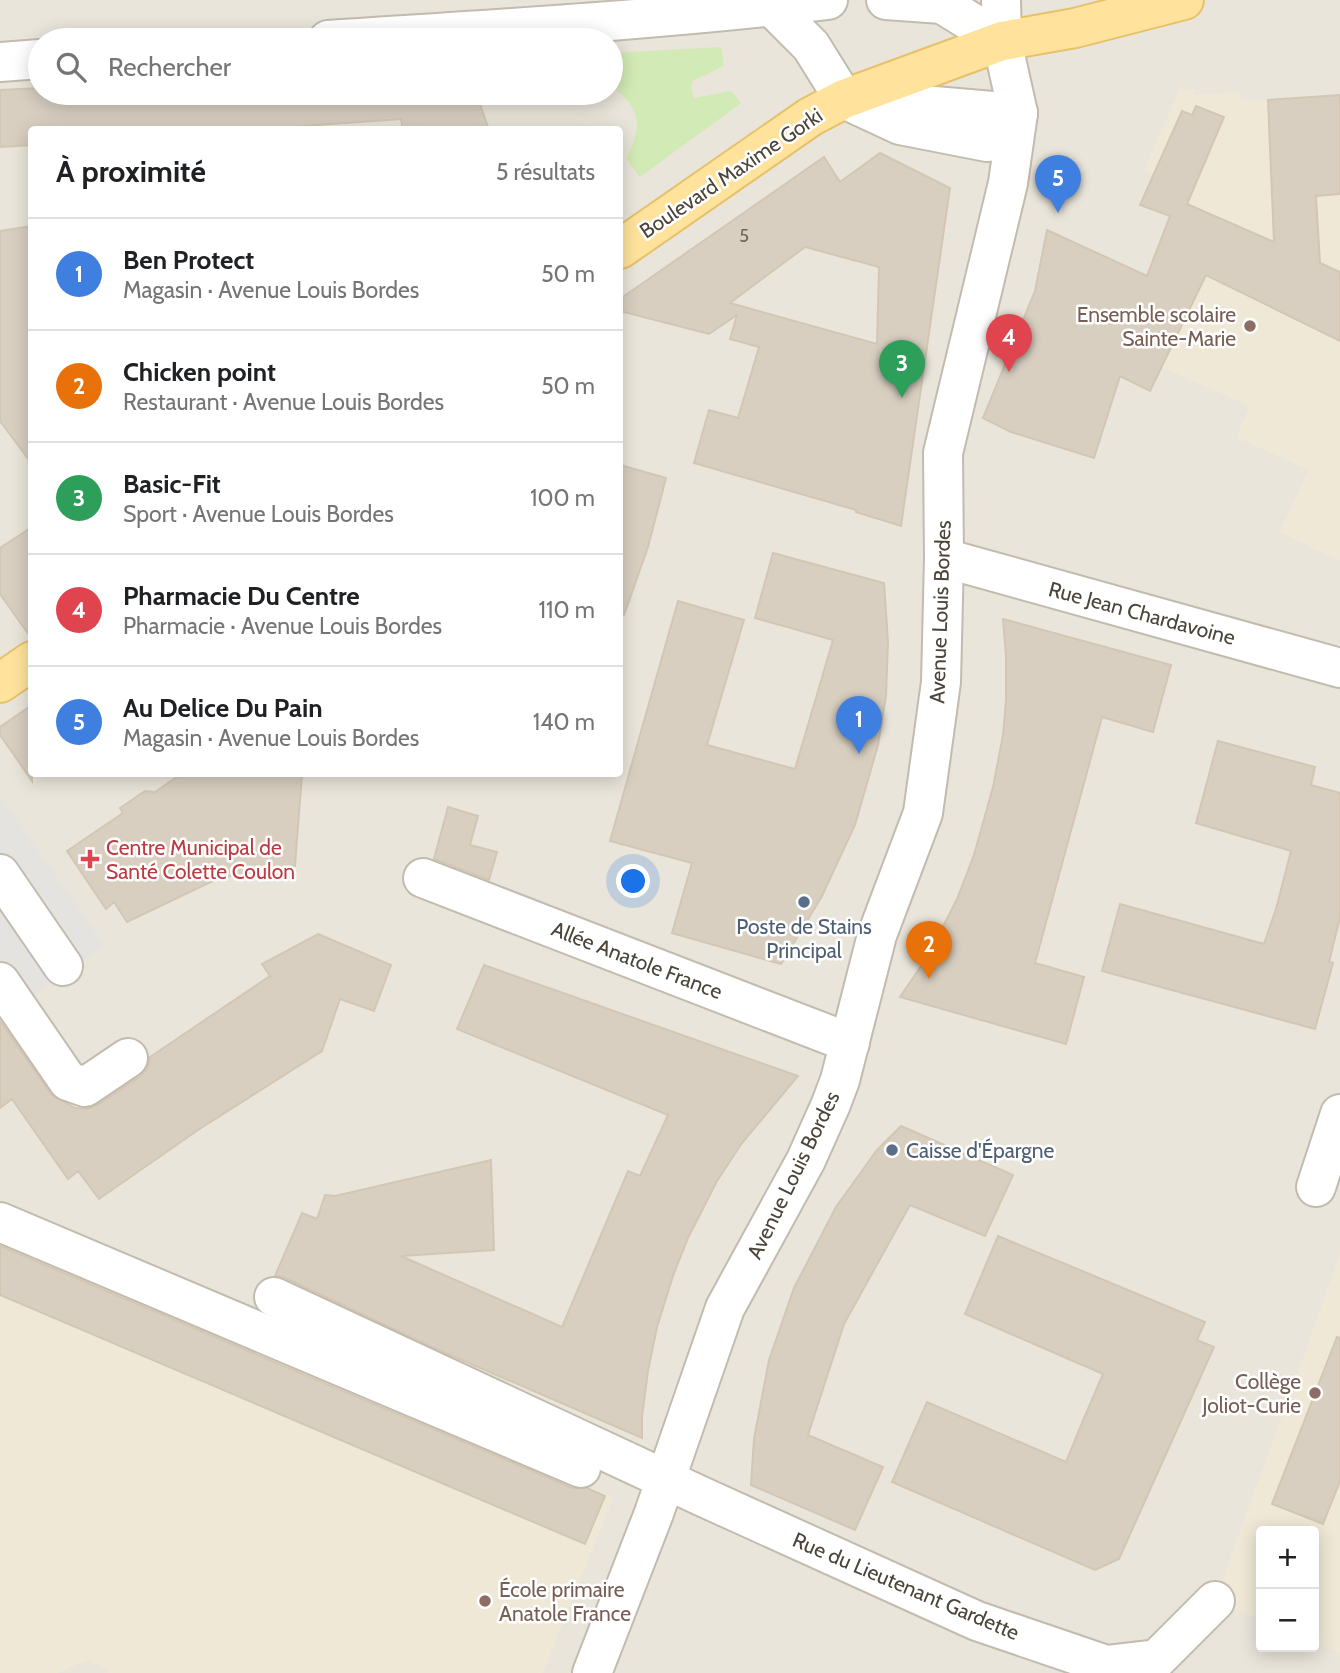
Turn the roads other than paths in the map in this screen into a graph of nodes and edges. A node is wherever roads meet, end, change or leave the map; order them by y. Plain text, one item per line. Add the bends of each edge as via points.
1 (828, 0) edge
2 (886, 0) edge
3 (1001, 0) edge
4 (1184, 0) edge
5 (772, 7) junction
6 (588, 11) edge
7 (516, 14) edge
8 (415, 28) edge
9 (1002, 41) junction
10 (28, 60) edge
11 (0, 62) edge
12 (844, 99) junction
13 (1018, 113) junction
14 (623, 247) edge
15 (944, 558) junction
16 (28, 664) edge
17 (1340, 668) edge
18 (0, 683) edge
19 (0, 874) edge
20 (423, 878) dead end
21 (64, 966) dead end
22 (0, 982) edge
23 (850, 1043) junction
24 (128, 1058) dead end
25 (1340, 1114) edge
26 (1316, 1186) dead end
27 (0, 1222) edge
28 (274, 1297) dead end
29 (661, 1490) junction
30 (1215, 1601) dead end
31 (592, 1673) edge

1 - 5 street
2 - 9 street via 942,4
3 - 9 street, Avenue Louis Bordes
4 - 9 main road, Boulevard Maxime Gorki
5 - 6 street
5 - 12 street via 811,46
6 - 7 street
7 - 8 street
9 - 12 main road, Boulevard Maxime Gorki
9 - 13 street, Avenue Louis Bordes
10 - 11 street
12 - 13 street
12 - 14 main road, Boulevard Maxime Gorki via 810,117
13 - 15 street, Avenue Louis Bordes via 1007,183 943,453
15 - 17 street, Rue Jean Chardavoine
15 - 23 street, Avenue Louis Bordes via 941,682 923,813 877,935
16 - 18 main road
19 - 21 street
20 - 23 street, Allée Anatole France
22 - 24 street via 68,1082 85,1087
23 - 29 street, Avenue Louis Bordes via 820,1131 725,1308
25 - 26 street
27 - 29 street
28 - 29 street
29 - 30 street, Rue du Lieutenant Gardette via 977,1621 1106,1665 1157,1659
29 - 31 street, Avenue Louis Bordes

